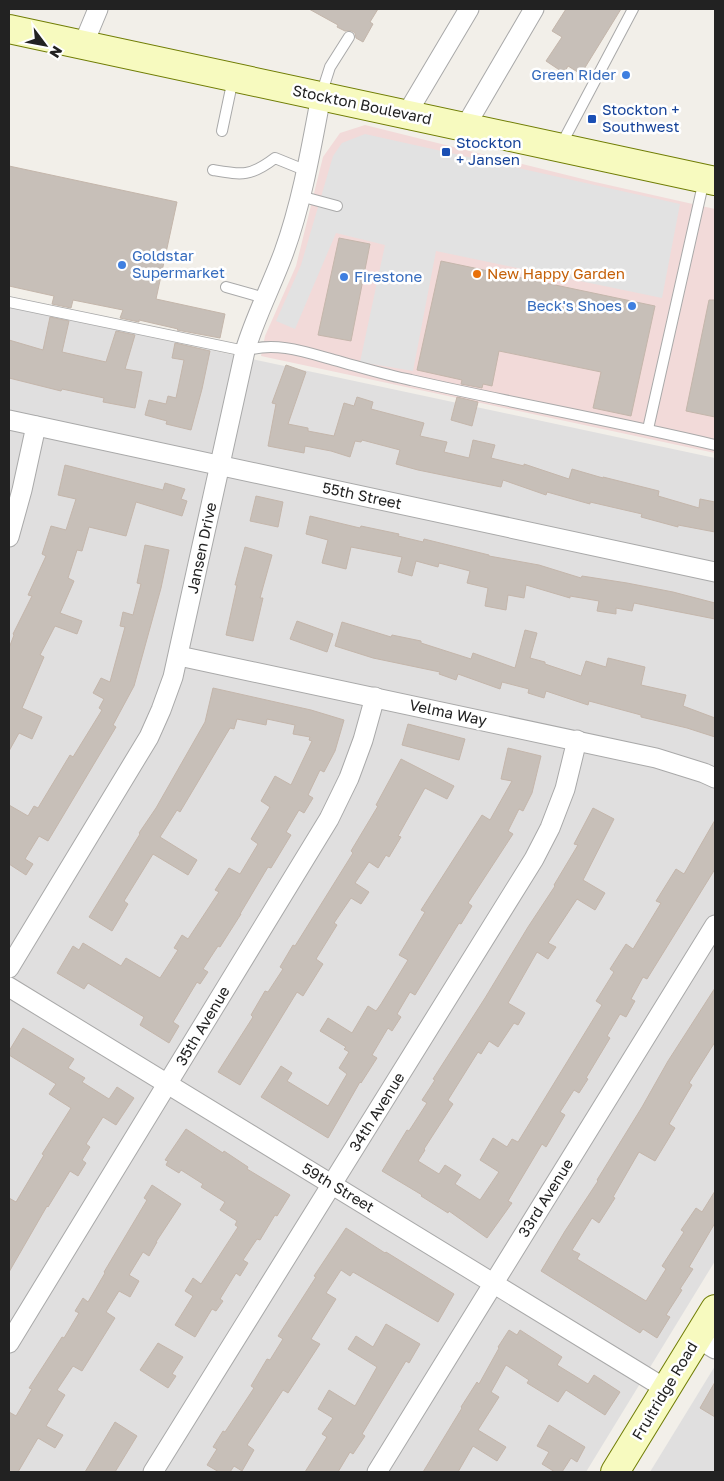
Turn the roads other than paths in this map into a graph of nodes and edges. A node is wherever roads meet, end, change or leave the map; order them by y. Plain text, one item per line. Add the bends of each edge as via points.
1 (98, 9) edge
2 (469, 9) edge
3 (534, 9) edge
4 (633, 9) edge
5 (9, 29) edge
6 (349, 37) dead end
7 (83, 45) junction
8 (233, 78) junction
9 (321, 96) junction
10 (406, 115) junction
11 (465, 127) junction
12 (222, 131) dead end
13 (560, 148) junction
14 (213, 170) dead end
15 (307, 171) junction
16 (710, 180) edge
17 (300, 196) junction
18 (337, 206) dead end
19 (226, 288) dead end
20 (265, 298) junction
21 (9, 302) edge
22 (245, 351) junction
23 (9, 420) edge
24 (36, 426) junction
25 (648, 429) junction
26 (715, 445) edge
27 (220, 465) junction
28 (9, 536) edge
29 (715, 572) edge
30 (179, 656) junction
31 (375, 698) junction
32 (577, 740) junction
33 (715, 778) edge
34 (715, 925) edge
35 (9, 968) edge
36 (9, 987) edge
37 (168, 1084) junction
38 (332, 1184) junction
39 (494, 1283) junction
40 (715, 1309) edge
41 (706, 1343) edge
42 (9, 1344) edge
43 (666, 1389) junction
44 (153, 1472) edge
45 (377, 1472) edge
46 (615, 1472) edge

1 - 7 street
2 - 10 street
3 - 11 street
4 - 13 lane
5 - 7 main road, Stockton Boulevard
6 - 9 lane via 330,67
7 - 8 main road, Stockton Boulevard
8 - 9 main road, Stockton Boulevard
8 - 12 lane
9 - 10 main road, Stockton Boulevard
9 - 15 street, Jansen Drive
10 - 11 main road, Stockton Boulevard
11 - 13 main road, Stockton Boulevard
13 - 16 main road, Stockton Boulevard
14 - 15 lane via 239,175 260,170 275,158
15 - 17 street, Jansen Drive
16 - 25 lane
17 - 18 lane
17 - 20 street, Jansen Drive via 284,252
19 - 20 lane
20 - 22 street, Jansen Drive
21 - 22 lane
22 - 25 lane via 271,347 298,350 410,380
22 - 27 street, Jansen Drive
23 - 24 street, 55th Street
24 - 27 street, 55th Street
24 - 28 street
25 - 26 lane
27 - 29 street, 55th Street
27 - 30 street, Jansen Drive
30 - 31 street, Velma Way
30 - 35 street, Jansen Drive via 149,737
31 - 32 street, Velma Way
31 - 37 street, 35th Avenue via 352,770 329,819
32 - 33 street, Velma Way via 656,758
32 - 38 street, 34th Avenue via 565,789 534,859
34 - 39 street, 33rd Avenue
36 - 37 street, 59th Street
37 - 38 street, 59th Street
37 - 42 street, 35th Avenue
38 - 39 street, 59th Street
38 - 44 street, 34th Avenue
39 - 43 street, 59th Street
39 - 45 street, 33rd Avenue
40 - 41 main road, Fruitridge Road
41 - 43 main road, Fruitridge Road
43 - 46 main road, Fruitridge Road

